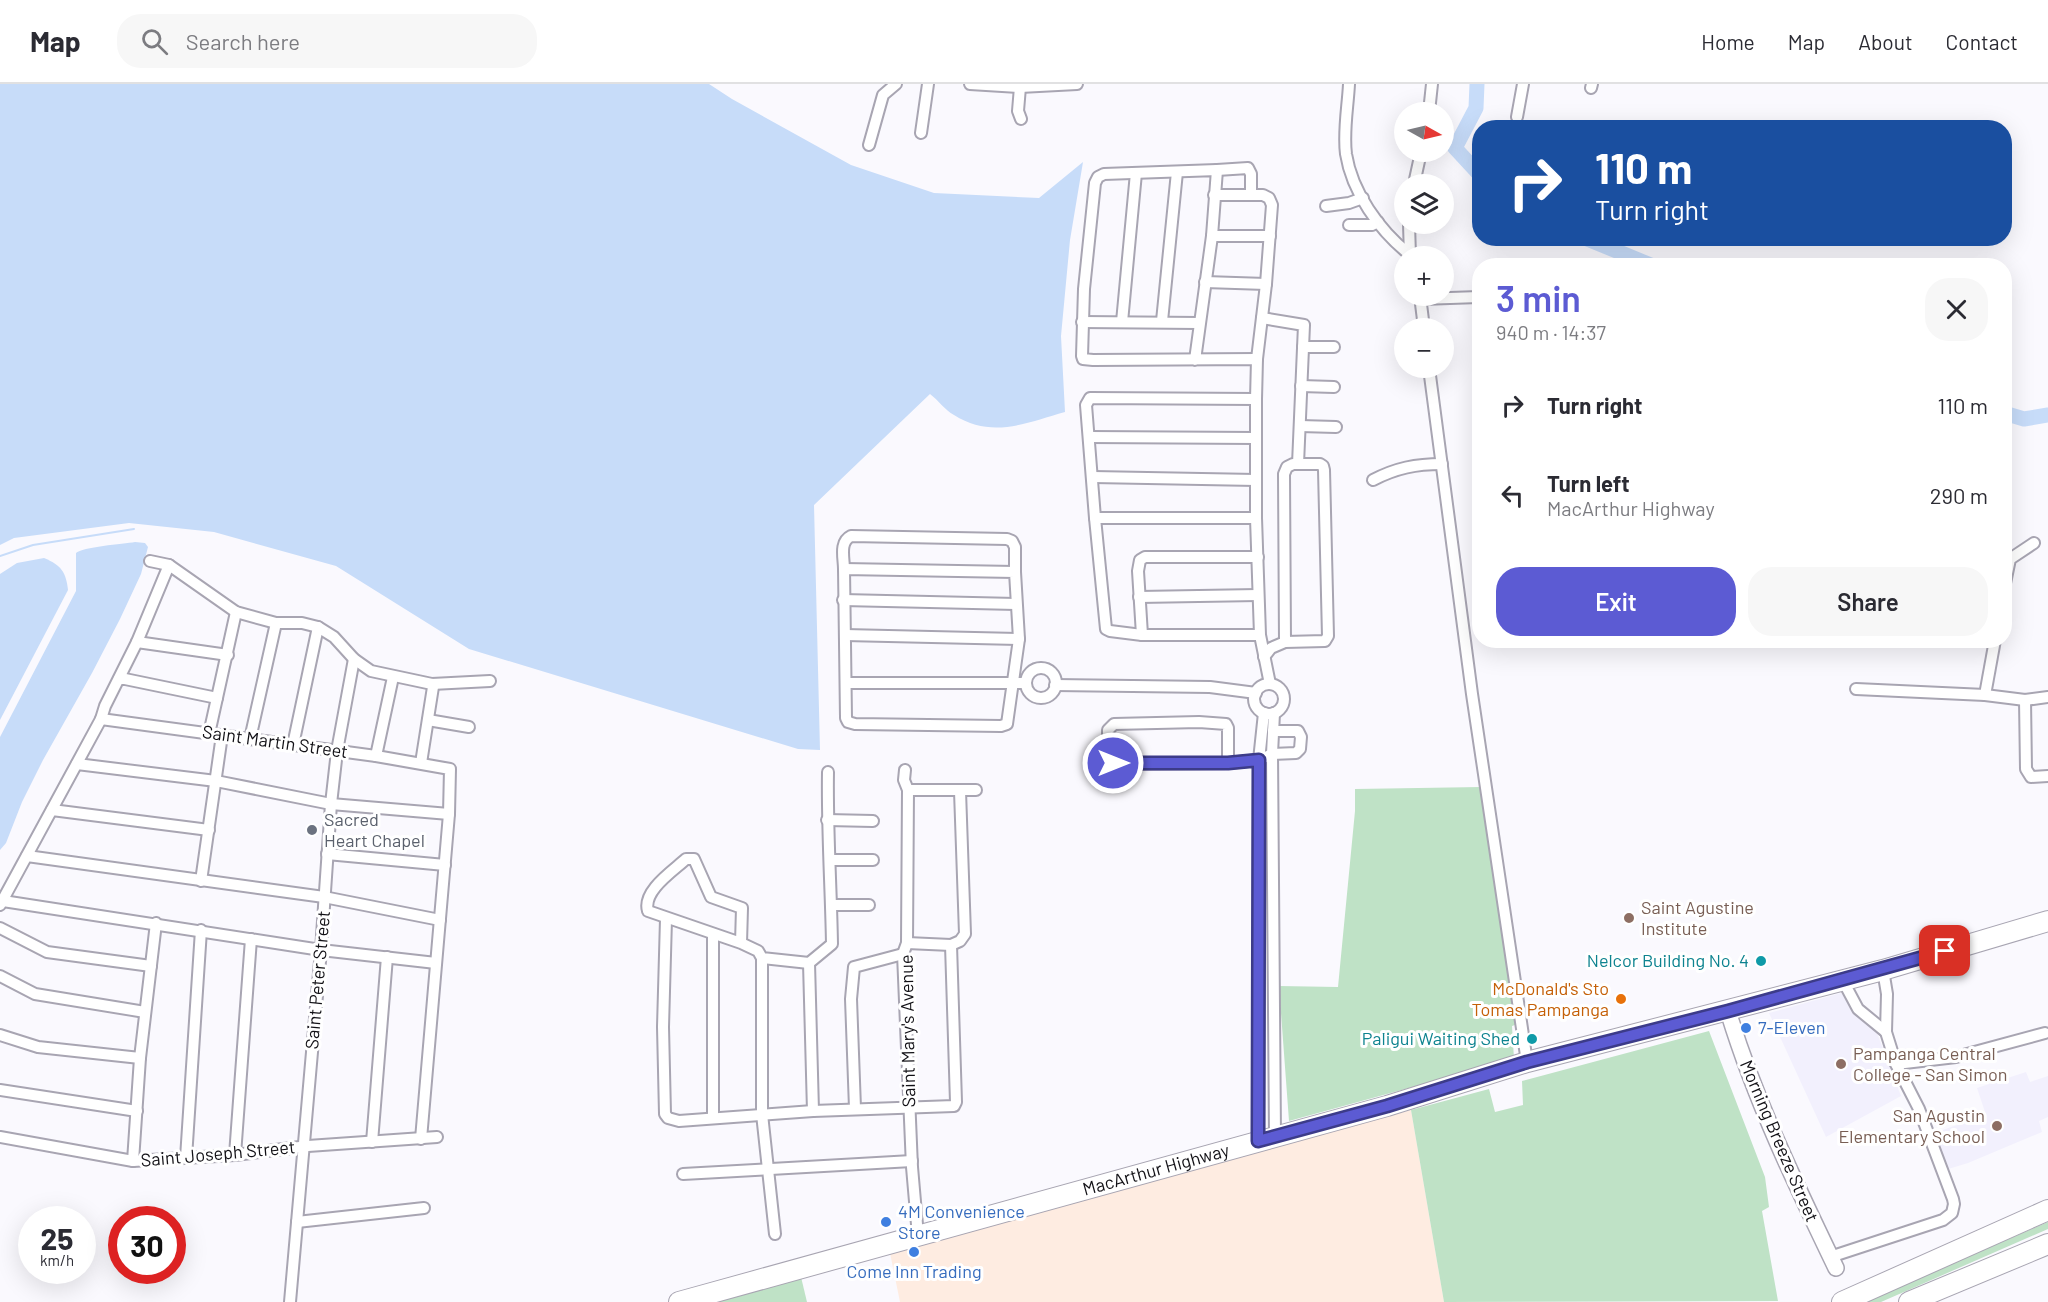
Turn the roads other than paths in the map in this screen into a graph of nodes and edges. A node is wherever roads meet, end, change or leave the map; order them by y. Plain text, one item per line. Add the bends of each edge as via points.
1 (896, 84) edge
2 (928, 84) edge
3 (970, 84) edge
4 (1077, 84) edge
5 (1349, 84) edge
6 (1432, 84) edge
7 (1523, 84) edge
8 (1020, 87) junction
9 (1430, 102) edge
10 (1517, 117) dead end
11 (1021, 118) dead end
12 (921, 133) dead end
13 (869, 145) dead end
14 (1217, 170) junction
15 (1177, 172) junction
16 (1136, 173) junction
17 (1251, 194) junction
18 (1214, 195) junction
19 (1363, 198) junction
20 (1326, 206) dead end
21 (1378, 222) junction
22 (1349, 225) dead end
23 (1212, 236) junction
24 (1270, 236) junction
25 (1399, 246) edge
26 (1205, 282) junction
27 (1266, 284) junction
28 (1454, 297) edge
29 (1472, 297) edge
30 (1262, 318) junction
31 (1162, 321) junction
32 (1082, 322) junction
33 (1122, 322) junction
34 (1199, 323) junction
35 (1303, 347) junction
36 (1334, 347) dead end
37 (1257, 359) junction
38 (1195, 360) junction
39 (1430, 378) edge
40 (1301, 386) junction
41 (1334, 387) dead end
42 (1256, 399) junction
43 (1300, 426) junction
44 (1336, 427) dead end
45 (1089, 437) junction
46 (1256, 438) junction
47 (1298, 464) junction
48 (1442, 464) junction
49 (1093, 477) junction
50 (1256, 480) junction
51 (1373, 480) dead end
52 (1095, 518) junction
53 (1256, 518) junction
54 (2034, 543) dead end
55 (1258, 557) junction
56 (2012, 558) edge
57 (150, 561) dead end
58 (169, 565) junction
59 (844, 569) junction
60 (1015, 572) junction
61 (1258, 596) junction
62 (1139, 597) junction
63 (843, 600) junction
64 (1016, 604) junction
65 (236, 612) junction
66 (276, 623) junction
67 (318, 627) junction
68 (845, 635) junction
69 (1142, 635) junction
70 (1260, 635) junction
71 (1019, 639) junction
72 (137, 642) junction
73 (1285, 642) junction
74 (1994, 648) edge
75 (228, 655) junction
76 (1264, 657) junction
77 (354, 659) junction
78 (393, 677) junction
79 (119, 679) junction
80 (490, 681) dead end
81 (1012, 682) junction
82 (847, 683) junction
83 (432, 684) junction
84 (1026, 684) junction
85 (1270, 684) junction
86 (1055, 685) junction
87 (1856, 689) dead end
88 (1256, 693) junction
89 (1985, 695) junction
90 (217, 698) junction
91 (2048, 698) edge
92 (2025, 700) junction
93 (1269, 713) junction
94 (101, 718) junction
95 (428, 720) junction
96 (469, 727) dead end
97 (1273, 730) junction
98 (208, 734) junction
99 (222, 735) junction
100 (250, 740) junction
101 (293, 745) junction
102 (337, 751) junction
103 (1272, 754) junction
104 (376, 756) junction
105 (1259, 760) junction
106 (421, 763) junction
107 (1228, 763) junction
108 (77, 764) junction
109 (905, 770) dead end
110 (828, 772) dead end
111 (2048, 776) edge
112 (216, 781) junction
113 (908, 790) junction
114 (976, 790) dead end
115 (960, 791) junction
116 (331, 804) junction
117 (52, 810) junction
118 (449, 814) junction
119 (827, 820) junction
120 (873, 821) dead end
121 (209, 830) junction
122 (327, 854) junction
123 (27, 856) junction
124 (831, 860) junction
125 (873, 860) dead end
126 (445, 865) junction
127 (201, 881) junction
128 (324, 897) junction
129 (1, 903) edge
130 (831, 905) junction
131 (869, 905) dead end
132 (666, 919) junction
133 (440, 920) junction
134 (2048, 921) edge
135 (156, 924) junction
136 (0, 928) edge
137 (201, 930) junction
138 (713, 934) junction
139 (1258, 938) junction
140 (251, 939) junction
141 (1273, 939) junction
142 (741, 943) junction
143 (908, 943) junction
144 (951, 945) junction
145 (321, 950) junction
146 (903, 954) junction
147 (387, 957) junction
148 (762, 958) junction
149 (436, 963) junction
150 (809, 963) junction
151 (151, 966) junction
152 (1884, 970) junction
153 (0, 976) edge
154 (1842, 979) junction
155 (145, 1011) junction
156 (1728, 1011) junction
157 (1886, 1032) junction
158 (2045, 1033) dead end
159 (0, 1035) edge
160 (141, 1058) junction
161 (1274, 1060) junction
162 (1258, 1061) junction
163 (1527, 1062) junction
164 (1896, 1064) junction
165 (0, 1090) edge
166 (910, 1107) junction
167 (855, 1108) junction
168 (1274, 1110) junction
169 (813, 1111) junction
170 (1258, 1111) junction
171 (137, 1112) junction
172 (762, 1114) junction
173 (713, 1117) junction
174 (0, 1137) edge
175 (437, 1137) dead end
176 (421, 1139) junction
177 (1266, 1139) junction
178 (372, 1142) junction
179 (304, 1147) junction
180 (235, 1155) junction
181 (186, 1158) junction
182 (133, 1161) junction
183 (912, 1161) junction
184 (768, 1168) junction
185 (683, 1174) dead end
186 (424, 1208) dead end
187 (2048, 1210) edge
188 (297, 1222) junction
189 (775, 1234) dead end
190 (918, 1236) junction
191 (2048, 1244) edge
192 (1833, 1263) joint
193 (290, 1302) edge
194 (679, 1302) edge
195 (1842, 1302) edge
196 (1909, 1302) edge

1 - 13 street via 883,95
2 - 12 street
3 - 8 street
4 - 8 street
5 - 19 street via 1346,153
6 - 9 street
7 - 10 street
8 - 11 street
14 - 15 street
14 - 17 street via 1248,168
14 - 18 street
15 - 16 street
15 - 31 street
16 - 32 street via 1104,174 1095,183
16 - 33 street
17 - 18 street
17 - 24 street via 1269,198
18 - 23 street
19 - 20 street
19 - 21 street
21 - 22 street
21 - 25 street
23 - 24 street
23 - 26 street
24 - 27 street
26 - 27 street
26 - 34 street
27 - 30 street
28 - 29 street
30 - 35 street via 1304,325
30 - 37 street
31 - 33 street
31 - 34 street
32 - 33 street
32 - 38 street via 1082,356 1087,360
34 - 38 street
35 - 36 street
35 - 40 street
37 - 38 street
37 - 42 street
39 - 48 street
40 - 41 street
40 - 43 street
42 - 45 street via 1090,398 1086,405
42 - 46 street
43 - 44 street
43 - 47 street
45 - 46 street
45 - 49 street
46 - 50 street
47 - 73 street via 1287,467 1284,474
47 - 73 street via 1320,464 1324,470 1328,636 1325,641
48 - 51 street via 1404,467
48 - 163 street
49 - 50 street
49 - 52 street
50 - 53 street
52 - 53 street
52 - 69 street via 1106,628
53 - 55 street
54 - 56 street
55 - 61 street
55 - 62 street via 1145,557 1140,560 1138,571
57 - 58 street
58 - 65 street
58 - 72 street
59 - 60 street
59 - 60 street via 846,538 873,536 1012,540
59 - 63 street
60 - 64 street
61 - 62 street
61 - 70 street
62 - 69 street
63 - 64 street
63 - 68 street
64 - 71 street
65 - 66 street
65 - 75 street
66 - 67 street
66 - 100 street
67 - 77 street via 334,637
67 - 101 street
68 - 71 street
68 - 82 street
69 - 70 street
70 - 76 street
71 - 81 street
72 - 75 street
72 - 79 street
73 - 76 street via 1271,648
74 - 89 street
75 - 90 street
76 - 85 street
77 - 78 street via 371,671
77 - 102 street, Saint Peter Street
78 - 83 street
78 - 104 street
79 - 90 street
79 - 94 street
80 - 83 street
81 - 82 street
81 - 82 street via 1008,721 1001,726 851,723 846,718
81 - 84 street
83 - 95 street
84 - 86 street via 1029,692 1038,697 1047,696
84 - 86 street via 1032,670 1042,668 1051,672
85 - 88 street
85 - 93 street via 1283,695 1283,705
86 - 88 street via 1210,687
87 - 89 street
88 - 93 street via 1256,705
89 - 92 street
90 - 98 street
91 - 92 street
92 - 111 street via 2026,769 2031,777
93 - 97 street
93 - 105 street
94 - 98 street, Saint Martin Street
94 - 108 street
95 - 96 street
95 - 106 street
97 - 103 street
97 - 103 street via 1298,731 1301,737 1296,753
98 - 99 street, Saint Martin Street
99 - 100 street, Saint Martin Street
99 - 112 street
100 - 101 street, Saint Martin Street
101 - 102 street, Saint Martin Street
102 - 104 street, Saint Martin Street
102 - 116 street, Saint Peter Street
103 - 105 street
103 - 141 street
104 - 106 street, Saint Martin Street
105 - 107 street
105 - 139 street
106 - 118 street, Saint Martin Street via 451,771
107 - 107 street via 1113,763 1108,759 1108,730 1114,724 1226,724
108 - 112 street
108 - 117 street
109 - 113 street, Saint Mary's Avenue
110 - 119 street
112 - 116 street
112 - 121 street
113 - 115 street
113 - 143 street, Saint Mary's Avenue
114 - 115 street
115 - 144 street via 965,934
116 - 118 street
116 - 122 street, Saint Peter Street
117 - 121 street
117 - 123 street
118 - 126 street
119 - 120 street
119 - 124 street
121 - 127 street
122 - 126 street
122 - 128 street, Saint Peter Street
123 - 127 street
123 - 129 street
124 - 125 street
124 - 130 street
126 - 133 street
127 - 128 street
128 - 133 street
128 - 145 street, Saint Peter Street
129 - 135 street
130 - 131 street
130 - 150 street via 832,944
132 - 138 street
132 - 142 street via 648,911 647,902 661,882 691,858 711,897 742,908
132 - 173 street via 665,1114 675,1121
133 - 149 street
134 - 152 highway, MacArthur Highway
135 - 137 street
135 - 151 street
136 - 151 street via 47,952
137 - 140 street
137 - 181 street
138 - 142 street
138 - 173 street
139 - 141 street
139 - 162 street
140 - 145 street
140 - 180 street
141 - 161 street
142 - 148 street via 758,951
143 - 144 street
143 - 146 street, Saint Mary's Avenue
144 - 166 street via 956,1104
145 - 147 street
145 - 179 street, Saint Peter Street
146 - 166 street, Saint Mary's Avenue
146 - 167 street via 854,967 851,999
147 - 149 street
147 - 178 street
148 - 150 street
148 - 172 street
149 - 176 street
150 - 169 street
151 - 155 street
152 - 154 highway, MacArthur Highway
152 - 157 street
153 - 155 street via 35,994
154 - 156 highway, MacArthur Highway
154 - 157 street via 1858,1009
155 - 160 street
156 - 163 highway, MacArthur Highway
156 - 192 main road, Morning Breeze Street via 1774,1133
157 - 164 street
158 - 164 street via 1956,1057
159 - 160 street via 38,1047
160 - 171 street
161 - 162 street
161 - 168 street
162 - 170 street
163 - 177 highway, MacArthur Highway
164 - 192 street via 1919,1109 1953,1199 1953,1209 1949,1216 1929,1226
165 - 171 street
166 - 167 street
166 - 183 street, Saint Mary's Avenue
167 - 169 street
168 - 170 street
168 - 177 street
169 - 172 street
170 - 177 street
171 - 182 street
172 - 173 street
172 - 184 street
174 - 182 street, Saint Joseph Street
175 - 176 street, Saint Joseph Street
176 - 178 street, Saint Joseph Street
177 - 190 highway, MacArthur Highway
178 - 179 street, Saint Joseph Street
179 - 180 street, Saint Joseph Street
179 - 188 street, Saint Peter Street
180 - 181 street, Saint Joseph Street
181 - 182 street, Saint Joseph Street
183 - 184 street
183 - 190 street, Saint Mary's Avenue
184 - 185 street
184 - 189 street
186 - 188 street
187 - 195 highway
188 - 193 street, Saint Peter Street
190 - 194 highway, MacArthur Highway
191 - 196 highway

